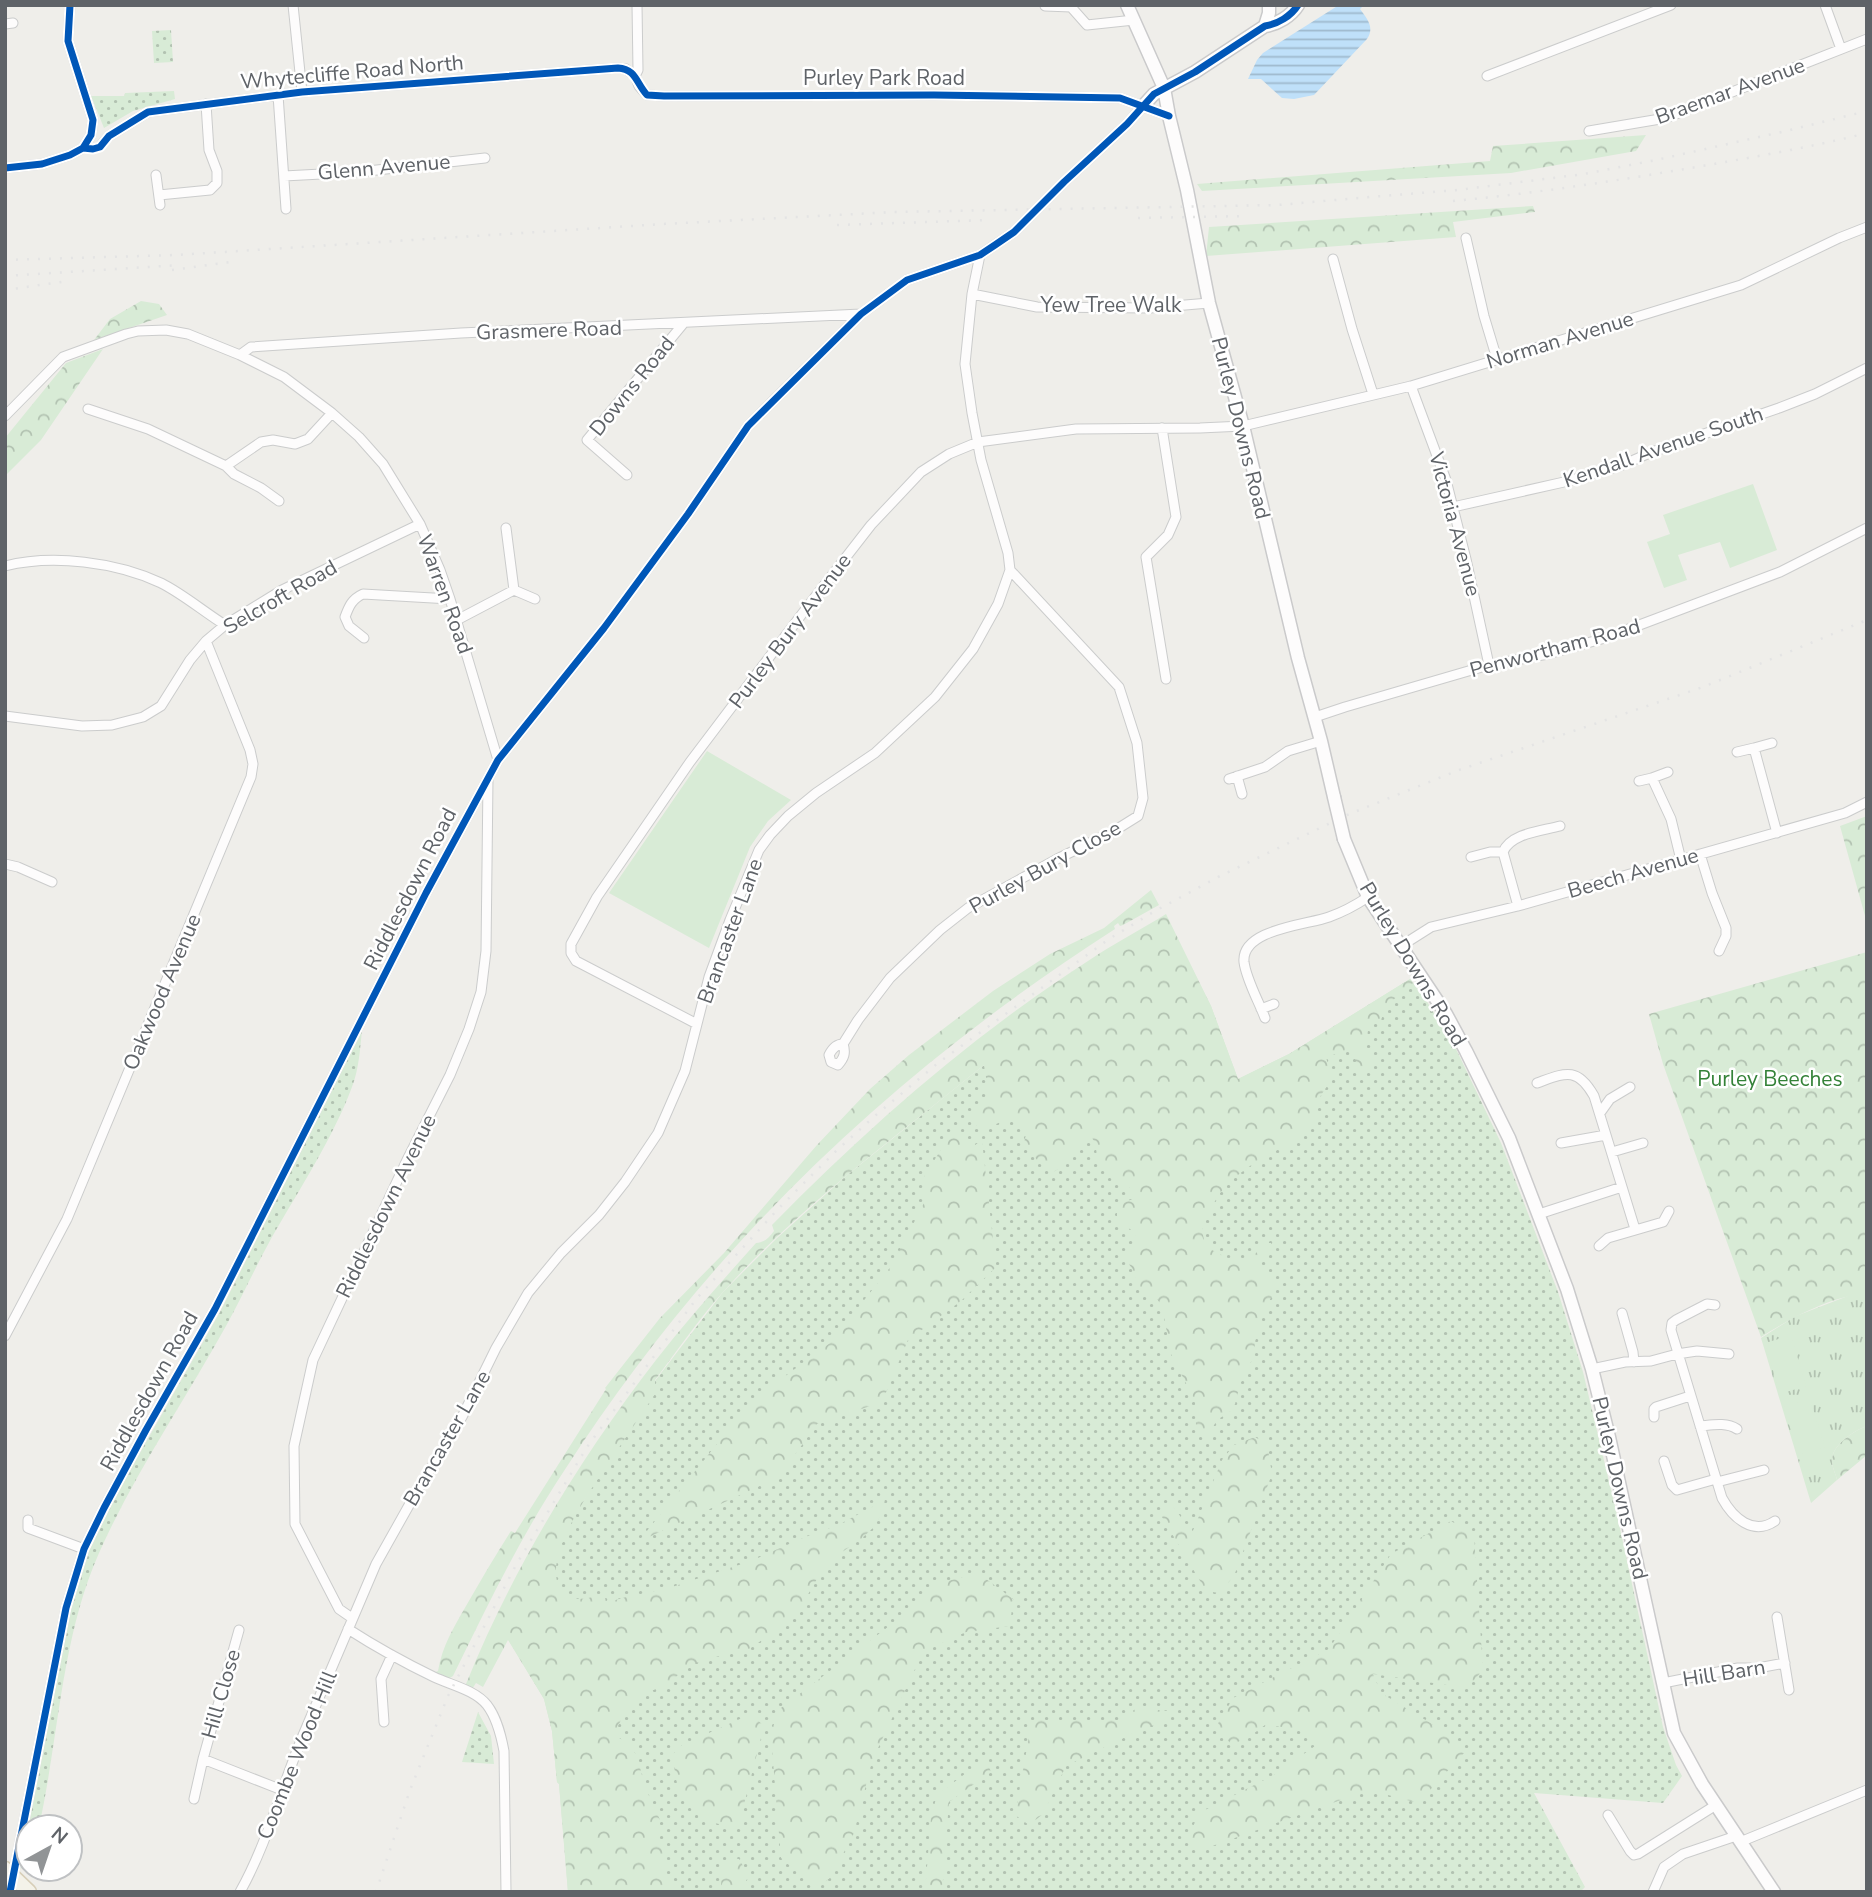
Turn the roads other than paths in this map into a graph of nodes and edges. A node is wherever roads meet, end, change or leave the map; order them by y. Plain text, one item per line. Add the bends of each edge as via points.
1 (70, 5) edge
2 (293, 5) edge
3 (637, 5) edge
4 (1127, 5) edge
5 (1269, 5) edge
6 (1298, 5) edge
7 (1671, 5) edge
8 (1825, 5) edge
9 (1045, 6) edge
10 (1134, 20) junction
11 (1265, 26) junction
12 (1867, 39) edge
13 (1842, 49) junction
14 (635, 76) junction
15 (1487, 76) dead end
16 (1164, 88) junction
17 (302, 92) junction
18 (278, 94) junction
19 (206, 103) junction
20 (1143, 106) junction
21 (1169, 116) junction
22 (1589, 131) dead end
23 (102, 144) dead end
24 (485, 158) dead end
25 (5, 168) edge
26 (156, 175) dead end
27 (284, 176) junction
28 (286, 209) dead end
29 (1867, 227) edge
30 (1466, 238) dead end
31 (980, 255) junction
32 (1333, 258) dead end
33 (972, 294) junction
34 (1209, 303) junction
35 (861, 314) junction
36 (683, 324) junction
37 (240, 355) junction
38 (1497, 359) junction
39 (1867, 368) edge
40 (1411, 386) junction
41 (1373, 394) junction
42 (88, 409) dead end
43 (332, 413) junction
44 (5, 416) edge
45 (1243, 426) junction
46 (1162, 428) junction
47 (978, 442) junction
48 (226, 466) junction
49 (627, 475) dead end
50 (278, 501) dead end
51 (1453, 507) junction
52 (421, 524) junction
53 (506, 528) dead end
54 (1867, 528) edge
55 (5, 566) edge
56 (1010, 570) junction
57 (513, 590) junction
58 (535, 598) dead end
59 (450, 599) junction
60 (457, 620) junction
61 (225, 625) junction
62 (364, 639) dead end
63 (206, 641) junction
64 (1489, 665) junction
65 (1166, 679) dead end
66 (5, 716) edge
67 (1315, 718) junction
68 (1321, 741) junction
69 (1772, 743) dead end
70 (1754, 748) junction
71 (1738, 752) dead end
72 (498, 760) junction
73 (1668, 772) dead end
74 (488, 777) junction
75 (1652, 778) junction
76 (1639, 781) dead end
77 (1242, 794) dead end
78 (1867, 802) edge
79 (1560, 826) dead end
80 (1777, 833) junction
81 (1503, 852) junction
82 (1700, 855) junction
83 (1471, 857) dead end
84 (1681, 860) junction
85 (5, 864) edge
86 (52, 881) dead end
87 (1368, 897) junction
88 (1518, 906) junction
89 (1401, 946) junction
90 (1719, 951) dead end
91 (1273, 1004) dead end
92 (1261, 1009) junction
93 (1265, 1018) dead end
94 (697, 1024) junction
95 (843, 1044) dead end
96 (1537, 1083) dead end
97 (1630, 1087) dead end
98 (1600, 1113) junction
99 (1606, 1135) junction
100 (1561, 1143) dead end
101 (1643, 1143) dead end
102 (1612, 1152) junction
103 (1622, 1187) junction
104 (1670, 1211) dead end
105 (1539, 1214) junction
106 (1635, 1229) junction
107 (1600, 1246) dead end
108 (1715, 1305) dead end
109 (1622, 1314) dead end
110 (5, 1336) edge
111 (1677, 1353) junction
112 (1729, 1354) dead end
113 (1634, 1362) junction
114 (1592, 1369) junction
115 (1690, 1396) junction
116 (1654, 1417) dead end
117 (1700, 1426) junction
118 (1737, 1429) dead end
119 (1664, 1461) dead end
120 (1764, 1471) dead end
121 (1716, 1480) junction
122 (1775, 1521) dead end
123 (28, 1527) dead end
124 (85, 1549) junction
125 (1777, 1617) dead end
126 (352, 1618) junction
127 (348, 1629) junction
128 (239, 1630) dead end
129 (392, 1655) junction
130 (1785, 1663) junction
131 (1662, 1684) junction
132 (1790, 1690) dead end
133 (384, 1722) dead end
134 (203, 1759) junction
135 (282, 1790) junction
136 (1867, 1790) edge
137 (194, 1799) dead end
138 (1716, 1805) junction
139 (1608, 1815) dead end
140 (1738, 1839) junction
141 (9, 1872) edge
142 (10, 1892) edge
143 (29, 1892) edge
144 (240, 1892) edge
145 (506, 1892) edge
146 (1653, 1892) edge
147 (1774, 1892) edge

1 - 25 street via 68,41 93,120 90,135 83,148 70,155
2 - 17 street
3 - 14 street
4 - 10 street, Purley Downs Road
5 - 11 street
6 - 11 street, Riddlesdown Road via 1294,12
7 - 15 street
8 - 13 street
9 - 10 street via 1071,7 1087,25
10 - 16 street, Purley Downs Road
11 - 16 street, Riddlesdown Road
12 - 13 street, Braemar Avenue
13 - 22 street, Braemar Avenue via 1666,118
14 - 17 street, Whytecliffe Road North via 618,68
14 - 20 street, Purley Park Road via 647,94 664,96 1107,98
16 - 20 street, Riddlesdown Road
16 - 21 street, Purley Downs Road
17 - 18 street, Whytecliffe Road North
18 - 19 street, Whytecliffe Road North
18 - 27 street
19 - 23 street, Whytecliffe Road North via 148,112
19 - 26 street via 217,183 210,190 160,200
20 - 21 street
20 - 31 street, Riddlesdown Road via 1014,232
21 - 34 street, Purley Downs Road
24 - 27 street, Glenn Avenue
27 - 28 street
29 - 38 street, Norman Avenue via 1741,285
30 - 38 street
31 - 33 street
31 - 35 street, Riddlesdown Road via 907,280
32 - 41 street
33 - 34 street, Yew Tree Walk via 1037,307 1150,308
33 - 47 street via 965,363
34 - 45 street, Purley Downs Road
35 - 36 street, Grasmere Road
35 - 72 street, Riddlesdown Road via 748,426 604,628
36 - 37 street, Grasmere Road via 287,344 251,347
36 - 49 street, Downs Road via 587,440
37 - 43 street, Warren Road via 284,377
37 - 44 street, Warren Road via 188,334 153,329 127,334 63,357
38 - 40 street, Norman Avenue
39 - 51 street, Kendall Avenue South via 1815,394 1620,466
40 - 41 street, Norman Avenue
40 - 51 street, Victoria Avenue
41 - 45 street, Norman Avenue
42 - 48 street via 148,429
43 - 48 street via 308,439 295,444 261,442
43 - 52 street, Warren Road via 383,464
45 - 46 street, Purley Bury Avenue
45 - 67 street, Purley Downs Road
46 - 47 street, Purley Bury Avenue via 1076,429
46 - 65 street via 1176,517 1168,535 1146,557
47 - 56 street
47 - 94 street, Purley Bury Avenue via 921,472 871,525 690,762 597,897 572,944 576,961
48 - 50 street
51 - 64 street, Victoria Avenue
52 - 59 street, Warren Road
52 - 61 street, Selcroft Road via 282,590
53 - 57 street
54 - 64 street, Penwortham Road via 1780,572 1655,620 1548,654
55 - 61 street via 45,560 129,570 163,584
56 - 94 street, Brancaster Lane via 998,604 973,649 935,696 875,753 788,816 765,843 718,951
56 - 95 street, Purley Bury Close via 1119,687 1137,743 1143,798 1138,816 958,915 890,978
57 - 58 street
57 - 60 street
59 - 60 street, Warren Road
59 - 62 street via 363,594 350,602 345,617
60 - 72 street, Warren Road
61 - 63 street, Selcroft Road
63 - 66 street, Selcroft Road via 161,706 143,717 82,726
63 - 110 street, Oakwood Avenue via 250,750 251,777 67,1219
64 - 67 street, Penwortham Road
67 - 68 street, Purley Downs Road
68 - 77 street via 1291,749 1265,767 1233,778
68 - 87 street, Purley Downs Road, bridge via 1344,839
69 - 70 street
70 - 71 street
70 - 80 street
72 - 74 street, Riddlesdown Road
73 - 75 street
74 - 124 street, Riddlesdown Road via 215,1309
74 - 126 street, Riddlesdown Avenue via 486,951 481,992 450,1075 313,1360 294,1446 295,1524 339,1609
75 - 76 street
75 - 84 street via 1671,819
78 - 80 street, Beech Avenue
79 - 81 street via 1514,839
80 - 82 street, Beech Avenue
81 - 83 street
81 - 88 street
82 - 84 street, Beech Avenue
82 - 90 street via 1726,928
84 - 88 street, Beech Avenue
85 - 86 street
87 - 89 street, Purley Downs Road
87 - 92 street via 1328,918 1255,940 1244,961
88 - 89 street, Beech Avenue via 1431,927
89 - 105 street, Purley Downs Road via 1466,1051 1509,1138
91 - 92 street
92 - 93 street
94 - 126 street, Brancaster Lane via 685,1071 658,1133 599,1215 528,1293 476,1393 390,1537
96 - 98 street via 1573,1074 1588,1085
97 - 98 street via 1610,1099
98 - 99 street
99 - 100 street
99 - 102 street
101 - 102 street
102 - 103 street
103 - 105 street
103 - 106 street
104 - 106 street via 1662,1222
105 - 114 street, Purley Downs Road
106 - 107 street via 1608,1238
108 - 111 street via 1707,1304 1672,1323
109 - 113 street
111 - 112 street
111 - 113 street
111 - 115 street
113 - 114 street
114 - 131 street, Purley Downs Road
115 - 116 street via 1656,1406
115 - 117 street
117 - 118 street via 1719,1424
117 - 121 street
119 - 121 street via 1677,1490
120 - 121 street
121 - 122 street via 1727,1506 1745,1524 1760,1528
123 - 124 street
124 - 141 street, Riddlesdown Road via 65,1608
125 - 130 street, Hill Barn
126 - 127 street, Coombe Wood Hill
127 - 129 street
127 - 135 street, Coombe Wood Hill
128 - 134 street, Hill Close
129 - 133 street via 381,1679
129 - 145 street via 473,1694 492,1714 503,1751
130 - 131 street, Hill Barn
130 - 132 street, Hill Barn
131 - 138 street, Purley Downs Road via 1678,1742
134 - 135 street, Hill Close
134 - 137 street, Hill Close
135 - 144 street, Coombe Wood Hill
136 - 140 street
138 - 139 street via 1634,1855
138 - 140 street, Purley Downs Road
140 - 146 street via 1674,1860 1663,1868
140 - 147 street, Purley Downs Road
141 - 142 street, Riddlesdown Road
141 - 143 main road

